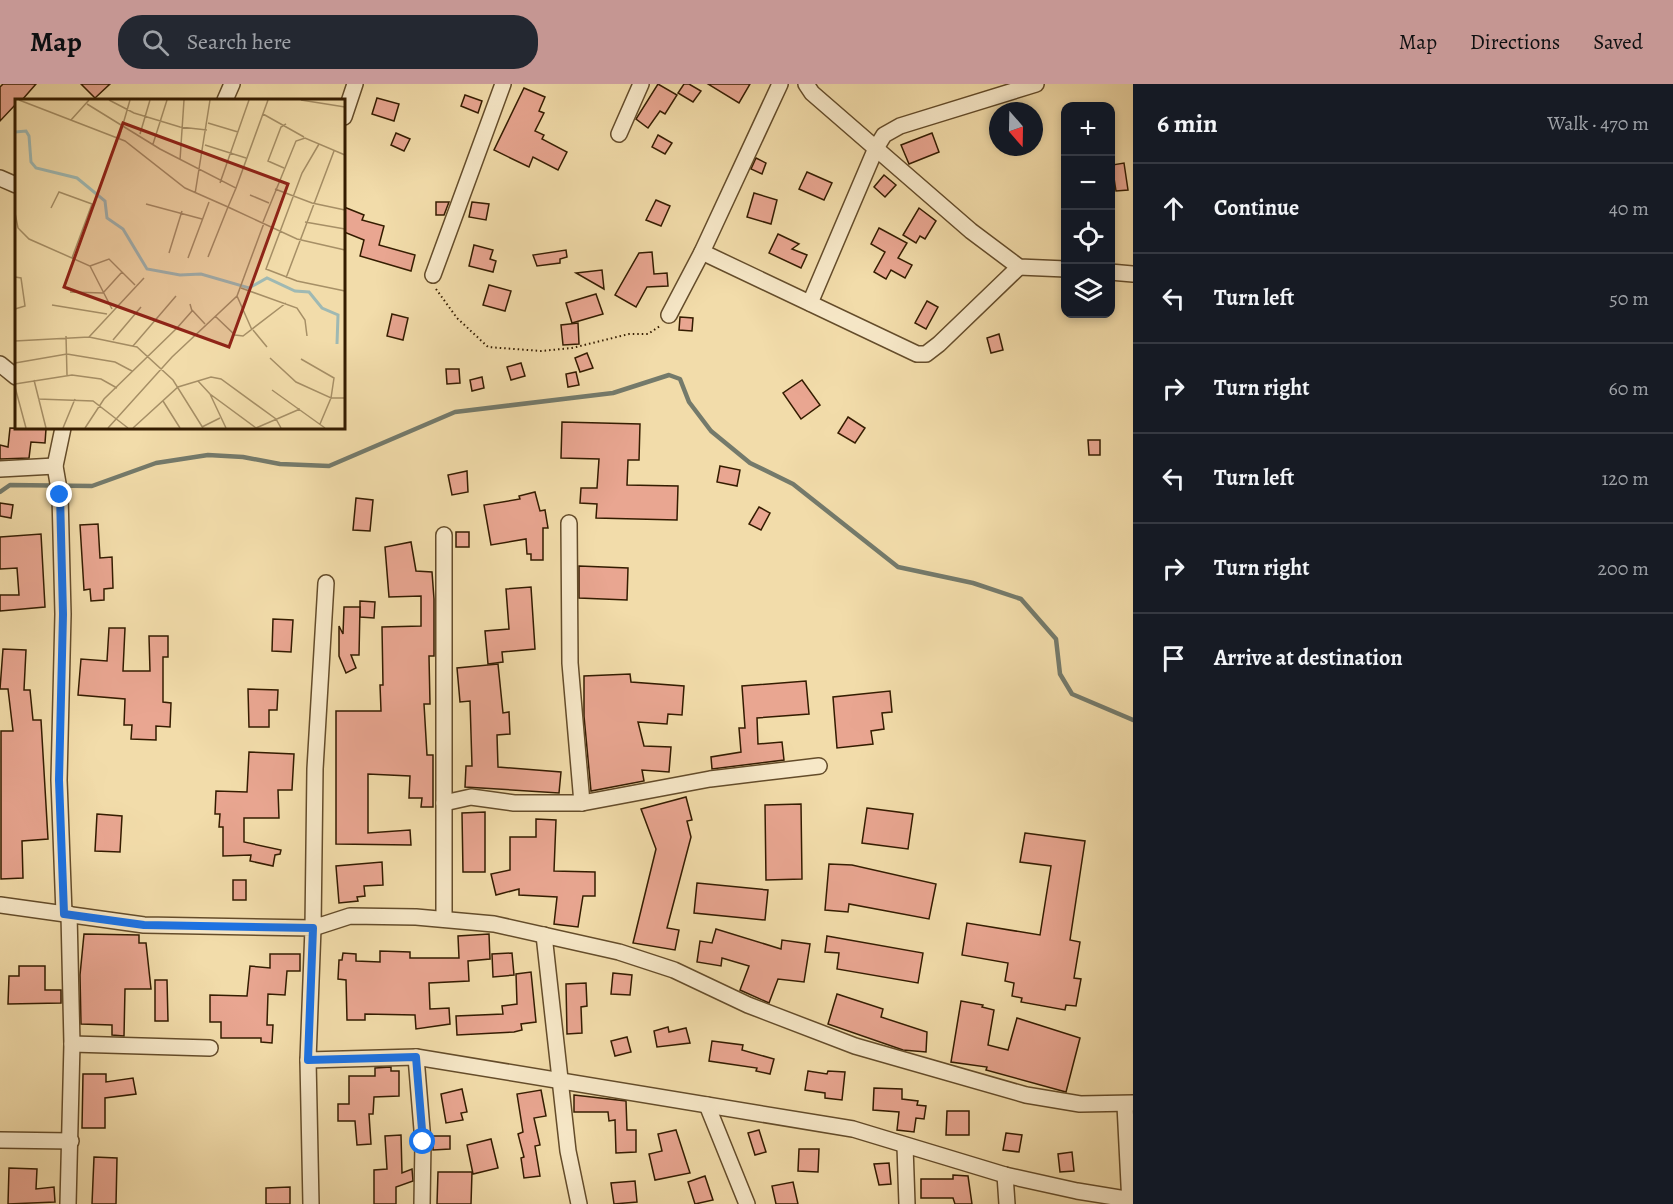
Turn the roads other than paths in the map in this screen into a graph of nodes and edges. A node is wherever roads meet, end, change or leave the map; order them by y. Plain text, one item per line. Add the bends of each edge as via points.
1 (232, 84) edge
2 (355, 84) edge
3 (503, 84) edge
4 (641, 84) edge
5 (780, 84) edge
6 (806, 84) edge
7 (1036, 84) edge
8 (225, 99) edge
9 (345, 114) edge
10 (618, 134) dead end
11 (876, 148) junction
12 (0, 178) edge
13 (15, 185) edge
14 (702, 252) junction
15 (1019, 267) junction
16 (1061, 269) edge
17 (1115, 272) edge
18 (1133, 274) edge
19 (433, 275) road end
20 (810, 303) junction
21 (669, 315) road end
22 (0, 364) edge
23 (15, 376) edge
24 (63, 429) edge
25 (0, 469) edge
26 (57, 471) junction
27 (569, 523) dead end
28 (444, 535) dead end
29 (326, 583) dead end
30 (819, 766) dead end
31 (444, 803) junction
32 (582, 803) junction
33 (0, 905) edge
34 (66, 914) junction
35 (444, 919) junction
36 (313, 928) junction
37 (544, 935) junction
38 (72, 1044) junction
39 (210, 1048) dead end
40 (416, 1057) junction
41 (308, 1060) junction
42 (559, 1081) junction
43 (1129, 1104) edge
44 (707, 1105) junction
45 (0, 1140) edge
46 (71, 1141) junction
47 (904, 1146) junction
48 (1005, 1175) junction
49 (1131, 1201) edge
50 (68, 1204) edge
51 (311, 1204) edge
52 (422, 1204) edge
53 (579, 1204) edge
54 (747, 1204) edge
55 (907, 1204) edge
56 (1007, 1204) edge

1 - 8 street
2 - 9 street
3 - 19 street
4 - 10 street
5 - 14 street
6 - 11 street
7 - 11 street via 900,126 884,135
11 - 15 street via 971,231
11 - 20 street
12 - 13 street
14 - 20 street
14 - 21 street
15 - 16 street
15 - 20 street via 926,354 917,354
17 - 18 street
22 - 23 street
24 - 26 street
25 - 26 street
26 - 34 street via 63,614 59,780
27 - 32 street via 570,663
28 - 31 street
29 - 36 street via 315,769
30 - 32 street via 710,779
31 - 32 street via 471,797 514,803
31 - 35 street
33 - 34 street
34 - 36 street via 144,925
34 - 38 street
35 - 36 street via 350,916
35 - 37 street
36 - 41 street
37 - 42 street
37 - 43 street via 619,952 674,970 748,1005 855,1046 1026,1095 1080,1104
38 - 39 street
38 - 46 street
40 - 41 street
40 - 42 street
40 - 52 street via 423,1142
41 - 51 street
42 - 44 street
42 - 53 street
43 - 49 street
44 - 47 street via 853,1129
44 - 54 street
45 - 46 street
46 - 50 street
47 - 48 street
47 - 55 street
48 - 49 street
48 - 56 street

